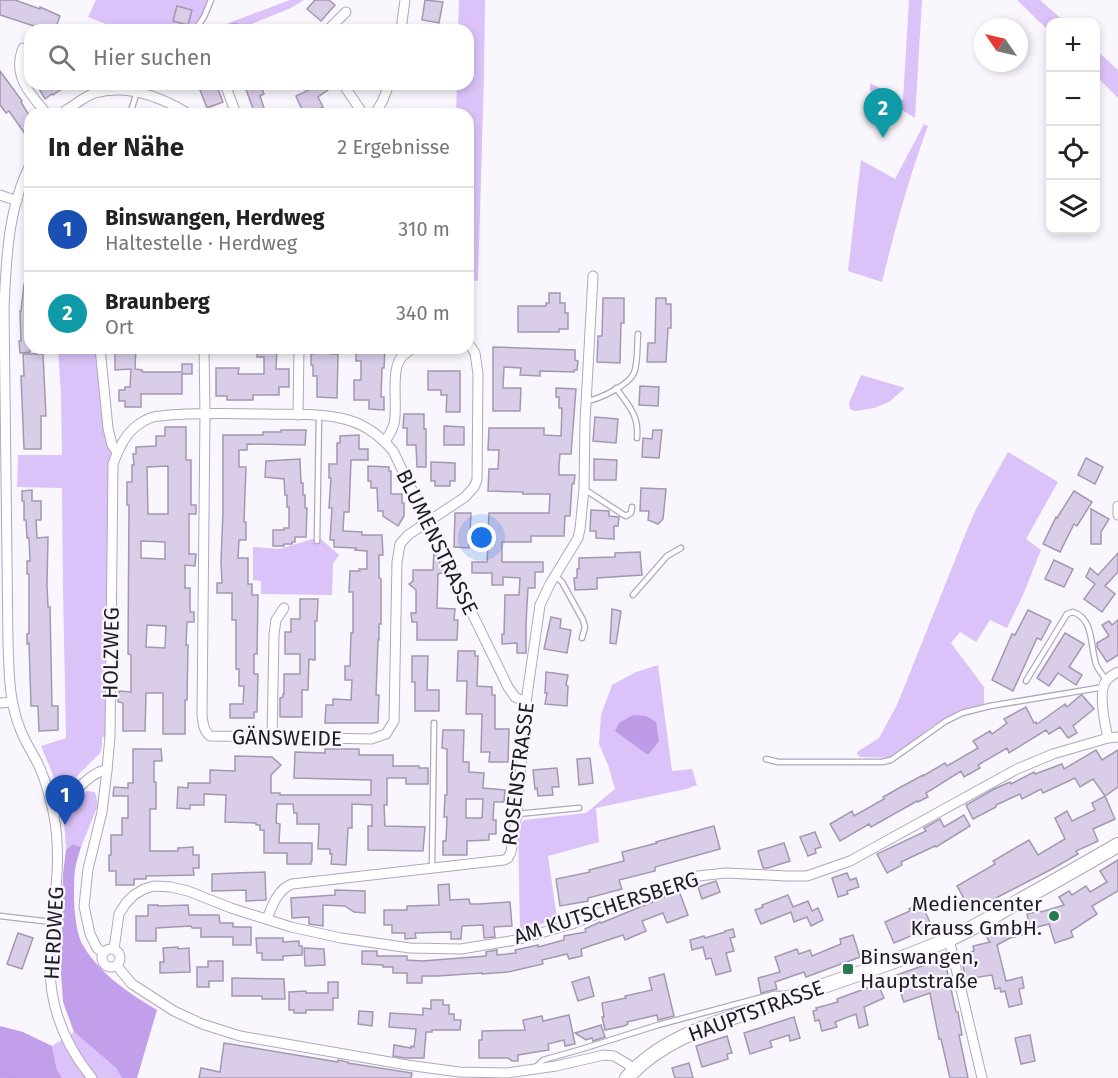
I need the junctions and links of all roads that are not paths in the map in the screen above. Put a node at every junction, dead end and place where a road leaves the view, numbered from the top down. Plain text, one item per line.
1 (211, 0) edge
2 (405, 0) edge
3 (346, 12) dead end
4 (199, 24) edge
5 (334, 24) edge
6 (402, 24) edge
7 (23, 48) dead end
8 (24, 83) edge
9 (28, 90) edge
10 (112, 90) edge
11 (139, 90) edge
12 (144, 90) edge
13 (227, 90) edge
14 (347, 90) edge
15 (387, 90) edge
16 (42, 108) edge
17 (69, 108) edge
18 (132, 108) edge
19 (179, 108) edge
20 (234, 108) edge
21 (359, 108) edge
22 (378, 108) edge
23 (24, 186) edge
24 (0, 195) edge
25 (16, 201) junction
26 (593, 276) dead end
27 (638, 334) dead end
28 (474, 352) edge
29 (101, 354) edge
30 (204, 354) edge
31 (299, 354) edge
32 (404, 354) edge
33 (616, 388) junction
34 (586, 401) junction
35 (205, 414) junction
36 (298, 415) junction
37 (319, 415) junction
38 (637, 438) dead end
39 (385, 441) junction
40 (117, 452) junction
41 (585, 489) junction
42 (1118, 506) edge
43 (632, 507) dead end
44 (1118, 515) edge
45 (427, 521) junction
46 (317, 541) dead end
47 (681, 548) dead end
48 (555, 576) junction
49 (4, 584) edge
50 (633, 595) dead end
51 (284, 608) dead end
52 (582, 638) dead end
53 (1118, 672) edge
54 (1026, 681) dead end
55 (1105, 684) junction
56 (12, 702) junction
57 (526, 702) junction
58 (0, 703) edge
59 (434, 723) dead end
60 (272, 738) junction
61 (1113, 738) edge
62 (766, 759) dead end
63 (107, 770) junction
64 (579, 808) dead end
65 (54, 814) junction
66 (516, 814) junction
67 (1118, 845) edge
68 (432, 868) junction
69 (0, 916) edge
70 (267, 920) junction
71 (52, 922) junction
72 (949, 939) junction
73 (114, 949) junction
74 (103, 953) junction
75 (117, 966) junction
76 (795, 994) junction
77 (534, 1070) junction
78 (630, 1074) edge
79 (92, 1078) edge
80 (982, 1078) edge

1 - 4 lane
2 - 6 street
3 - 5 street
7 - 8 street
9 - 16 street
10 - 17 street
11 - 18 lane
12 - 19 street
13 - 20 street
14 - 21 street
15 - 22 street
23 - 25 street, HERDWEG
24 - 25 street
25 - 49 street, HERDWEG
26 - 34 street, ROSENSTRASSE
27 - 33 lane
28 - 45 street
29 - 40 street, HOLZWEG
30 - 35 street
31 - 36 street
32 - 39 street
33 - 34 lane
33 - 38 lane
34 - 41 street, ROSENSTRASSE
35 - 36 street, BLUMENSTRASSE
35 - 40 street, BLUMENSTRASSE
35 - 60 street, GÄNSWEIDE
36 - 37 street, BLUMENSTRASSE
37 - 39 street, BLUMENSTRASSE
37 - 46 lane
39 - 45 street, BLUMENSTRASSE
40 - 63 street, HOLZWEG
41 - 43 lane
41 - 48 street, ROSENSTRASSE
42 - 44 street
45 - 57 street, BLUMENSTRASSE
45 - 60 street, GÄNSWEIDE
47 - 50 lane
48 - 52 lane
48 - 57 street, ROSENSTRASSE
49 - 56 street, HERDWEG
51 - 60 street
53 - 55 street
54 - 55 lane
55 - 61 street
55 - 62 lane
56 - 58 street
56 - 65 street, HERDWEG
57 - 66 street, ROSENSTRASSE
59 - 68 lane
61 - 70 street, AM KUTSCHERSBERG
63 - 65 street
63 - 74 street, HOLZWEG
64 - 66 lane
65 - 71 street, HERDWEG
66 - 68 street, ROSENSTRASSE
67 - 72 street, HAUPTSTRASSE
68 - 70 street, ROSENSTRASSE
69 - 71 lane
70 - 73 street, AM KUTSCHERSBERG
71 - 79 street, HERDWEG
72 - 76 street, HAUPTSTRASSE
72 - 80 street
73 - 74 street
73 - 75 street
74 - 75 street, HOLZWEG
75 - 77 street, HOLZWEG
76 - 77 lane
76 - 78 street, HAUPTSTRASSE
77 - 78 street, HOLZWEG

